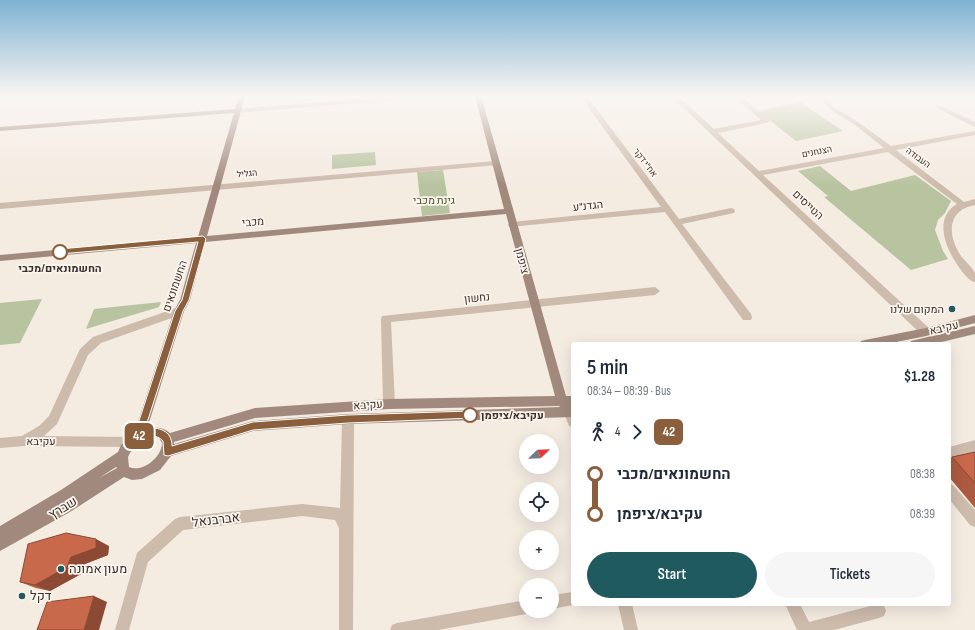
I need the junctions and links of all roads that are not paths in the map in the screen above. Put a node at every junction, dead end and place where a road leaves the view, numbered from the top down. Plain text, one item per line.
1 (47, 125) edge
2 (233, 125) edge
3 (485, 125) edge
4 (605, 125) edge
5 (705, 125) edge
6 (744, 125) edge
7 (859, 125) edge
8 (0, 129) edge
9 (712, 132) junction
10 (975, 132) edge
11 (888, 148) junction
12 (495, 163) junction
13 (757, 174) junction
14 (216, 187) junction
15 (975, 202) edge
16 (963, 205) junction
17 (0, 206) edge
18 (667, 209) junction
19 (508, 211) junction
20 (731, 211) dead end
21 (676, 222) junction
22 (512, 225) junction
23 (203, 239) junction
24 (0, 258) edge
25 (972, 275) edge
26 (975, 283) edge
27 (655, 291) dead end
28 (534, 304) junction
29 (179, 311) junction
30 (747, 317) dead end
31 (975, 319) edge
32 (975, 330) edge
33 (926, 332) junction
34 (875, 342) edge
35 (924, 342) edge
36 (568, 401) edge
37 (389, 404) junction
38 (571, 411) edge
39 (555, 413) junction
40 (571, 414) edge
41 (348, 419) junction
42 (134, 439) junction
43 (24, 441) junction
44 (0, 443) edge
45 (168, 446) junction
46 (975, 446) edge
47 (951, 452) edge
48 (122, 463) junction
49 (951, 491) edge
50 (975, 520) edge
51 (346, 527) junction
52 (0, 534) edge
53 (0, 544) edge
54 (571, 599) edge
55 (559, 601) edge
56 (625, 606) edge
57 (793, 606) edge
58 (519, 608) edge
59 (879, 611) dead end
60 (122, 630) edge
61 (346, 630) edge
62 (397, 630) edge
63 (631, 630) edge
64 (805, 630) edge

1 - 8 street
2 - 14 street, החשמונאים
3 - 12 street, ציפמן
4 - 18 street, אח''י דקר
5 - 9 street, הטייסים
6 - 9 street
7 - 11 street, העבודה
9 - 13 street, הטייסים
10 - 11 street, הצנחנים
11 - 13 street, הצנחנים
11 - 16 street, העבודה
12 - 14 street, הגליל
12 - 19 street, ציפמן
13 - 33 street, הטייסים
14 - 17 street, הגליל
14 - 23 street, החשמונאים
15 - 16 street
16 - 25 street
18 - 21 street, אח''י דקר
18 - 22 street, הגדנ''ע
19 - 22 street, ציפמן
19 - 23 street, מכבי
20 - 21 street
21 - 30 street, אח''י דקר
22 - 28 street, ציפמן
23 - 24 street, מכבי
23 - 29 street, החשמונאים
25 - 26 street
27 - 28 street, נחשון
28 - 36 street, ציפמן
28 - 37 street, נחשון
29 - 42 street, החשמונאים
29 - 43 street
31 - 33 street, עקיבא
32 - 35 street, עקיבא
33 - 34 street, עקיבא
36 - 37 street, עקיבא
36 - 38 street, ציפמן
36 - 39 street
37 - 45 street, עקיבא
39 - 40 street, עקיבא
39 - 41 street, עקיבא
41 - 45 street, עקיבא
41 - 51 street
42 - 43 street, עקיבא
42 - 45 street
42 - 48 street
43 - 44 street, עקיבא
45 - 48 street
46 - 47 street
48 - 52 street, שברץ
48 - 53 street, שברץ
49 - 50 street
51 - 60 street, אברבנאל
51 - 61 street
54 - 55 street
56 - 63 street
57 - 64 street
58 - 62 street
59 - 64 street

